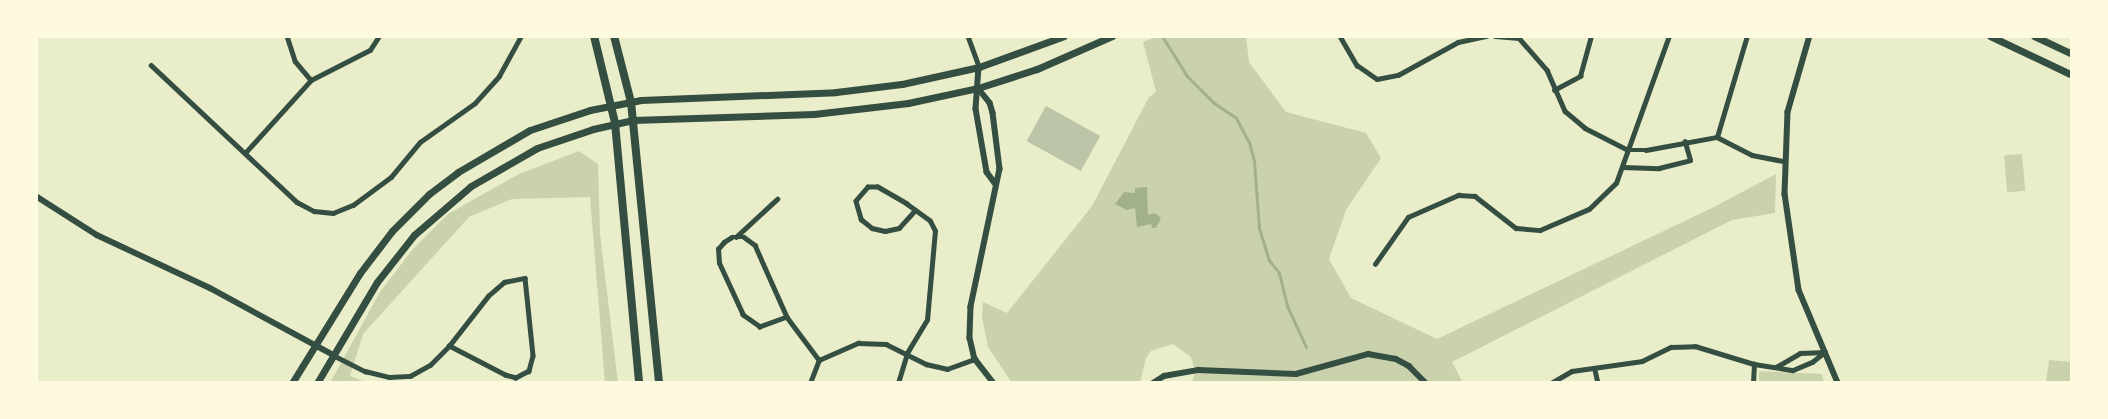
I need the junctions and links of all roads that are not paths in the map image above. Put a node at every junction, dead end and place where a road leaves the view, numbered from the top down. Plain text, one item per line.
1 (287, 36) edge
2 (378, 36) edge
3 (521, 36) edge
4 (594, 36) edge
5 (614, 36) edge
6 (968, 36) edge
7 (1064, 36) edge
8 (1112, 36) edge
9 (1340, 36) edge
10 (1486, 36) edge
11 (1495, 36) edge
12 (1591, 36) edge
13 (1669, 36) edge
14 (1747, 36) edge
15 (1810, 36) edge
16 (1990, 36) edge
17 (2034, 36) edge
18 (1519, 37) edge
19 (2072, 54) edge
20 (151, 65) dead end
21 (979, 67) junction
22 (2072, 75) edge
23 (312, 80) junction
24 (978, 88) junction
25 (1554, 90) junction
26 (631, 102) junction
27 (612, 105) junction
28 (633, 120) junction
29 (614, 123) junction
30 (1717, 137) junction
31 (1685, 142) junction
32 (1628, 150) junction
33 (245, 153) junction
34 (1784, 161) junction
35 (1622, 167) junction
36 (995, 183) junction
37 (36, 196) edge
38 (777, 199) dead end
39 (915, 210) junction
40 (736, 237) junction
41 (1375, 264) dead end
42 (787, 317) junction
43 (316, 346) junction
44 (449, 346) junction
45 (1825, 352) junction
46 (907, 353) junction
47 (335, 356) junction
48 (975, 359) junction
49 (819, 360) junction
50 (1754, 364) junction
51 (1776, 367) junction
52 (1595, 370) junction
53 (292, 383) edge
54 (317, 383) edge
55 (639, 383) edge
56 (659, 383) edge
57 (810, 383) edge
58 (898, 383) edge
59 (994, 383) edge
60 (1153, 383) edge
61 (1426, 383) edge
62 (1551, 383) edge
63 (1598, 383) edge
64 (1753, 383) edge
65 (1838, 383) edge

1 - 23 street
2 - 23 street
3 - 33 street
4 - 27 main road
5 - 26 main road
6 - 21 street
7 - 21 main road
8 - 24 main road
9 - 10 street
11 - 18 street
12 - 25 street
13 - 32 street
14 - 30 street
15 - 34 street
16 - 22 main road
17 - 19 main road
18 - 25 street
20 - 33 street
21 - 24 street
21 - 26 main road
23 - 33 street
24 - 28 main road
24 - 36 street
24 - 36 street
25 - 32 street
26 - 27 main road
26 - 28 main road
27 - 29 main road
27 - 43 main road
28 - 29 main road
28 - 56 main road
29 - 47 main road
29 - 55 main road
30 - 31 street
30 - 34 street
31 - 32 street
31 - 35 street
32 - 35 street
34 - 45 street
35 - 41 street
36 - 48 street
37 - 43 street
38 - 40 street
39 - 39 street
39 - 46 street
40 - 42 street
40 - 42 street
42 - 49 street
43 - 47 street
43 - 53 main road
44 - 44 street
44 - 47 street
45 - 51 street
45 - 51 street
45 - 65 street
46 - 48 street
46 - 49 street
46 - 58 street
47 - 54 main road
48 - 59 street
49 - 57 street
50 - 51 street
50 - 52 street
50 - 64 street
52 - 62 street
52 - 63 street
60 - 61 street

